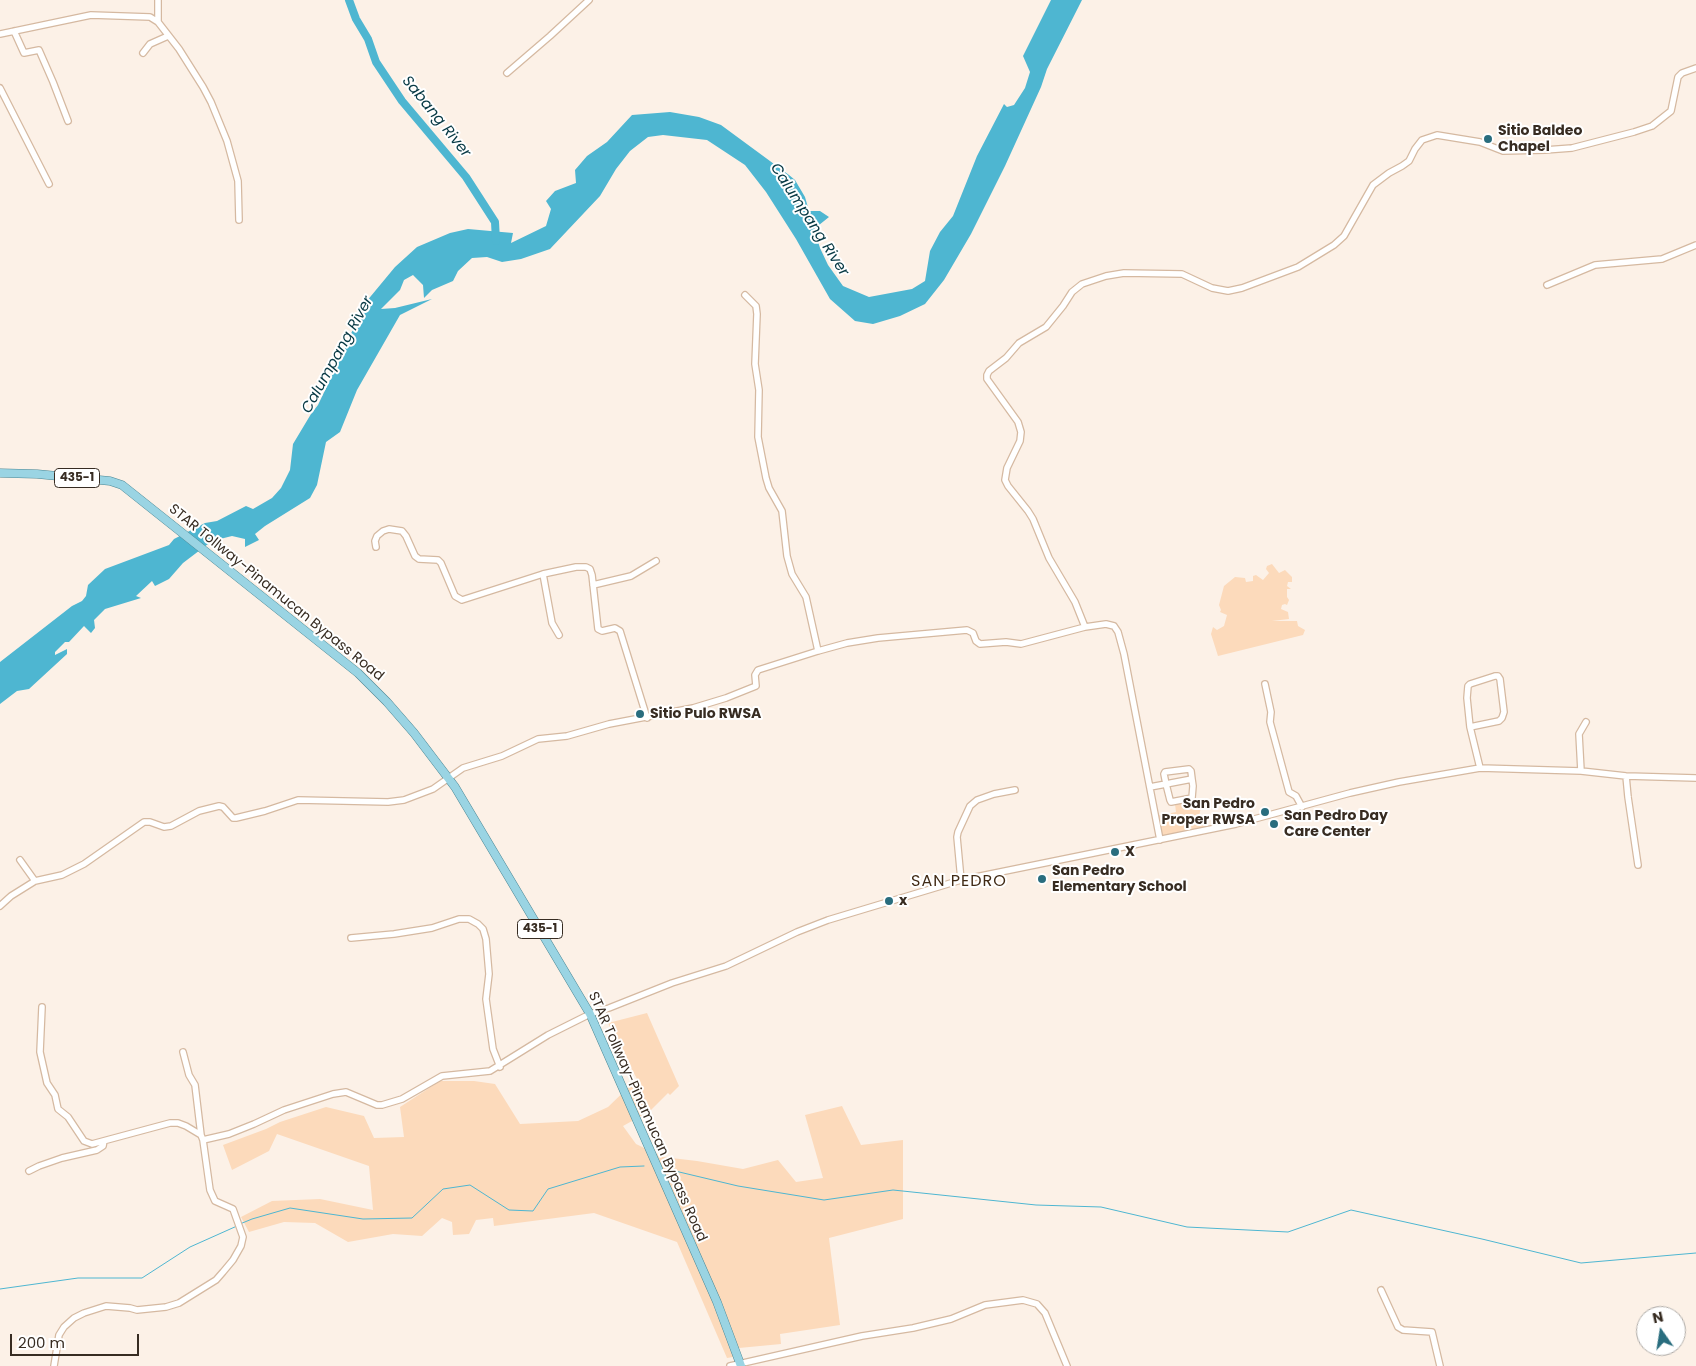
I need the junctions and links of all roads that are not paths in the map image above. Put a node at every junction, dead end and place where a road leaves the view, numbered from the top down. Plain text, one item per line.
1 (158, 0) edge
2 (589, 0) edge
3 (158, 22) junction
4 (14, 31) junction
5 (0, 34) edge
6 (168, 36) junction
7 (143, 53) dead end
8 (1696, 68) edge
9 (507, 73) dead end
10 (0, 88) edge
11 (68, 121) dead end
12 (50, 184) dead end
13 (239, 220) dead end
14 (1696, 245) edge
15 (1547, 285) dead end
16 (745, 294) dead end
17 (0, 473) edge
18 (376, 547) dead end
19 (656, 561) dead end
20 (543, 574) junction
21 (593, 585) junction
22 (1085, 627) junction
23 (559, 636) dead end
24 (818, 651) junction
25 (1265, 684) dead end
26 (647, 718) junction
27 (1586, 722) dead end
28 (1470, 727) junction
29 (1480, 768) junction
30 (1582, 771) junction
31 (1626, 776) junction
32 (449, 778) junction
33 (1696, 778) edge
34 (1192, 779) junction
35 (1166, 784) junction
36 (1150, 787) junction
37 (1016, 790) dead end
38 (1302, 807) junction
39 (1160, 840) junction
40 (20, 860) dead end
41 (1638, 865) dead end
42 (961, 880) junction
43 (35, 881) junction
44 (0, 906) edge
45 (351, 938) dead end
46 (42, 1007) dead end
47 (590, 1014) junction
48 (183, 1052) dead end
49 (500, 1067) junction
50 (202, 1137) junction
51 (104, 1141) junction
52 (29, 1171) dead end
53 (1380, 1290) dead end
54 (740, 1365) edge
55 (54, 1366) edge
56 (730, 1366) edge
57 (1067, 1366) edge
58 (1440, 1366) edge

1 - 3 street
2 - 9 street
3 - 4 street
3 - 6 street
4 - 5 street
4 - 11 street
6 - 7 street
6 - 13 street
8 - 22 street
10 - 12 street
14 - 15 street
16 - 24 street
17 - 32 main road, STAR Tollway-Pinamucan Bypass Road / 435-1
18 - 20 street
19 - 21 street
20 - 21 street
20 - 23 street
21 - 26 street
22 - 24 street
22 - 36 street
24 - 26 street
25 - 38 street
26 - 32 street
27 - 30 street
28 - 28 street
28 - 29 street
29 - 30 street
29 - 38 street
30 - 31 street
31 - 33 street
31 - 41 street
32 - 43 street
32 - 47 main road, STAR Tollway-Pinamucan Bypass Road / 435-1
34 - 35 street
34 - 35 street
34 - 35 street
35 - 36 street
36 - 39 street
37 - 42 street
38 - 39 street
39 - 42 street
40 - 43 street
42 - 47 street
43 - 44 street
45 - 49 street
46 - 51 street
47 - 49 street
47 - 54 main road, STAR Tollway-Pinamucan Bypass Road / 435-1
48 - 50 street
49 - 50 street
50 - 51 street
50 - 55 street
51 - 52 street
53 - 58 street
54 - 56 street
54 - 57 street

